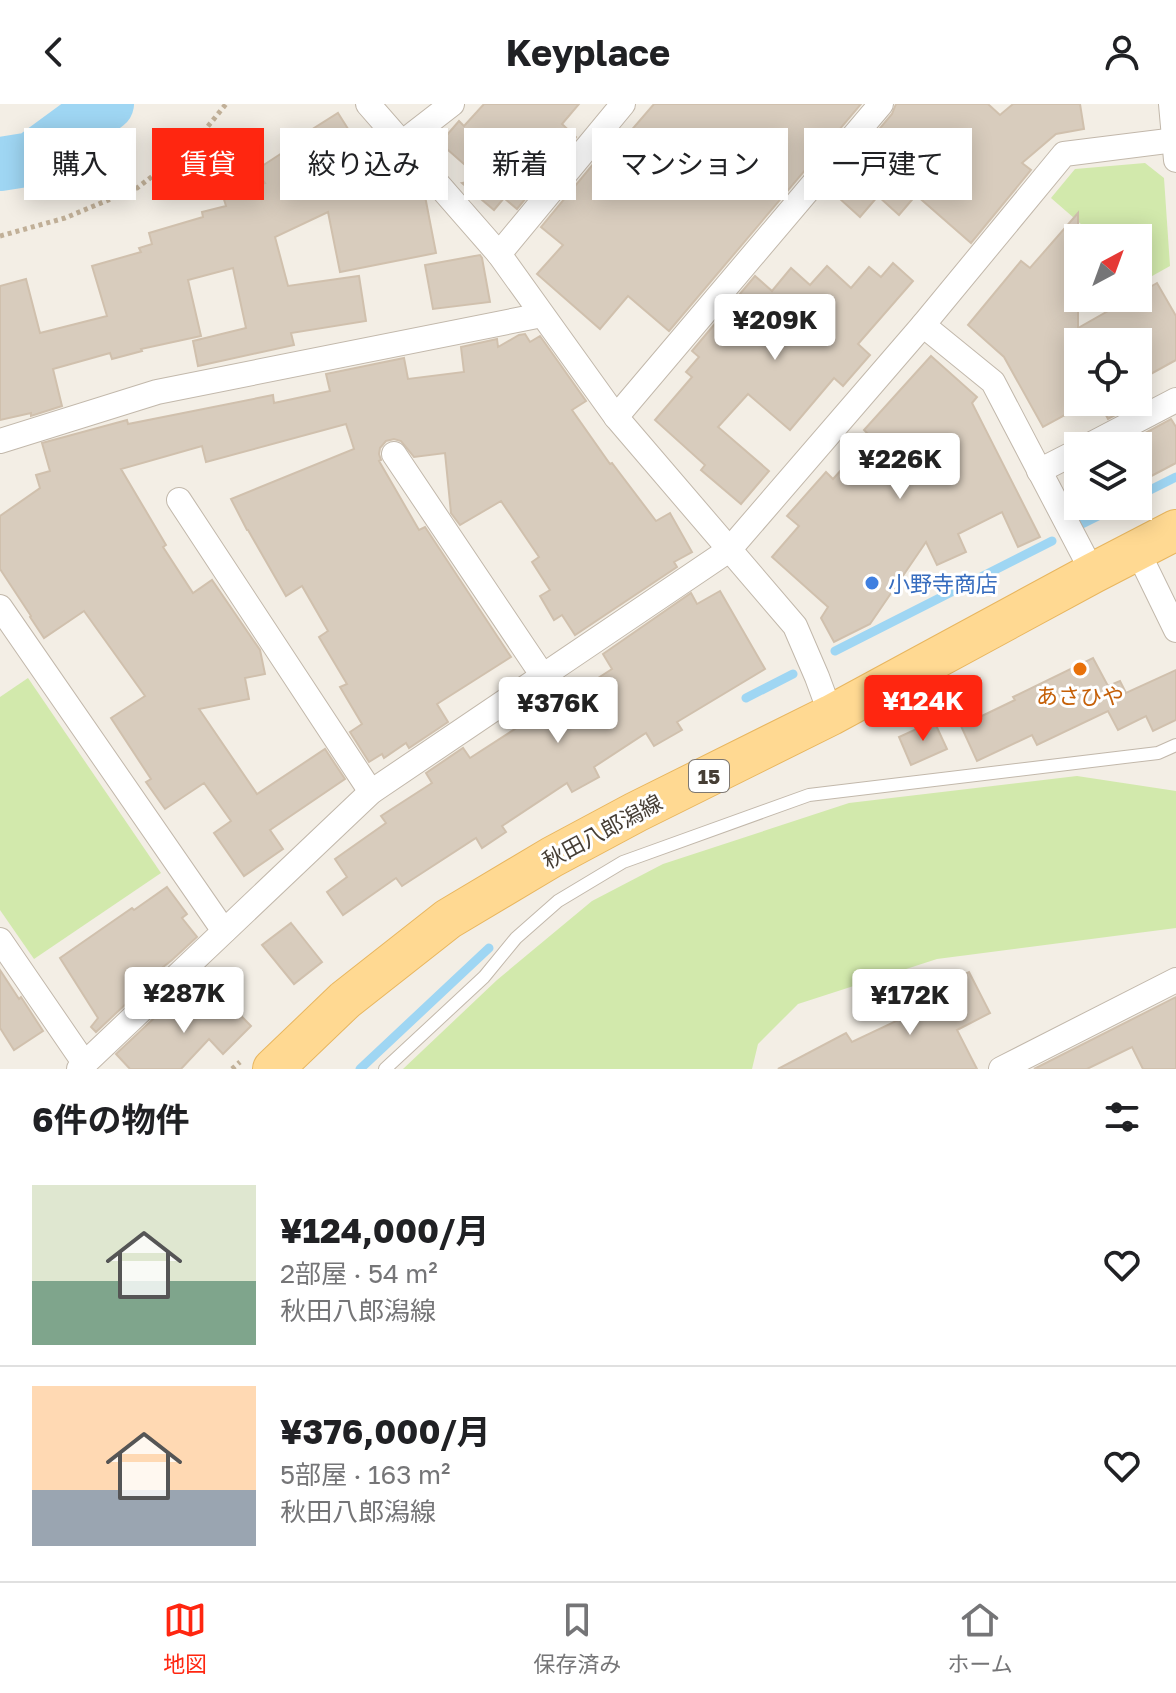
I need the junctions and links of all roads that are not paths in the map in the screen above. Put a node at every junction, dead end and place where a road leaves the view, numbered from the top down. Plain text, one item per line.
1 (368, 104) edge
2 (452, 104) edge
3 (623, 104) edge
4 (881, 104) edge
5 (1171, 104) edge
6 (390, 128) edge
7 (421, 128) edge
8 (1175, 147) edge
9 (448, 194) edge
10 (499, 254) junction
11 (542, 315) junction
12 (923, 325) junction
13 (1176, 400) edge
14 (616, 417) junction
15 (1115, 432) edge
16 (0, 441) edge
17 (394, 454) dead end
18 (1064, 458) edge
19 (1039, 471) junction
20 (179, 500) dead end
21 (1176, 530) edge
22 (729, 550) junction
23 (1137, 550) junction
24 (1093, 573) junction
25 (0, 607) edge
26 (1176, 630) edge
27 (543, 676) junction
28 (831, 715) junction
29 (1176, 745) edge
30 (371, 792) junction
31 (224, 931) junction
32 (0, 940) edge
33 (1176, 980) edge
34 (82, 1066) edge
35 (273, 1069) edge
36 (385, 1069) edge
37 (1003, 1069) edge

1 - 6 street
2 - 7 street
3 - 10 street
4 - 14 street
5 - 8 street
8 - 12 street
9 - 10 street
10 - 11 street
11 - 14 street
11 - 16 street
12 - 19 street
12 - 22 street
13 - 15 street
14 - 22 street
17 - 27 street
18 - 19 street
19 - 24 street
20 - 30 street
21 - 23 main road, 秋田八郎潟線 / 15
22 - 27 street
22 - 28 street
23 - 24 main road, 秋田八郎潟線 / 15
23 - 26 street
24 - 28 main road, 秋田八郎潟線 / 15
25 - 31 street
27 - 30 street
28 - 35 main road, 秋田八郎潟線 / 15
29 - 36 lane
30 - 31 street
31 - 34 street
32 - 34 street
33 - 37 street

